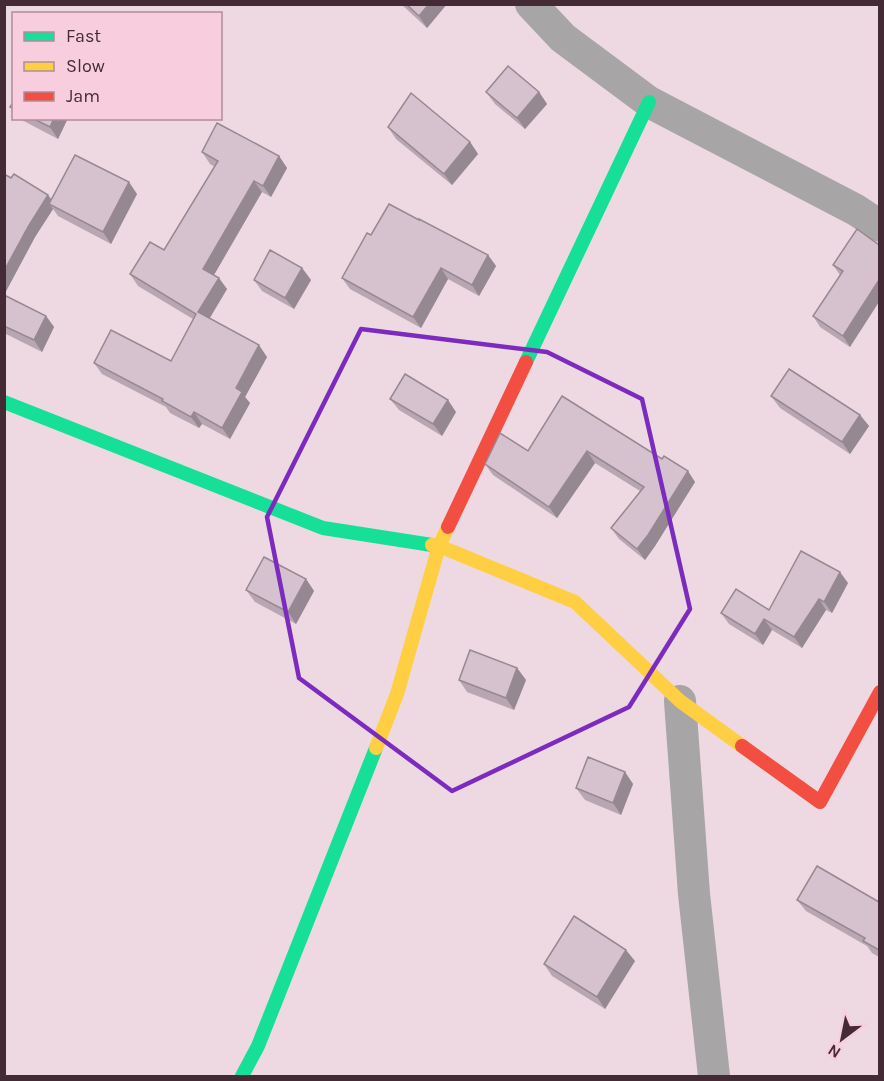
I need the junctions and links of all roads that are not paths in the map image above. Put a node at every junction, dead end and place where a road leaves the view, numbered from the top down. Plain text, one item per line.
1 (531, 4) edge
2 (649, 102) junction
3 (879, 226) edge
4 (4, 402) edge
5 (439, 546) junction
6 (879, 692) edge
7 (680, 701) junction
8 (242, 1077) edge
9 (714, 1077) edge

1 - 2 street
2 - 3 street
2 - 5 street
4 - 5 street
5 - 7 street
5 - 8 street
6 - 7 street
7 - 9 street

